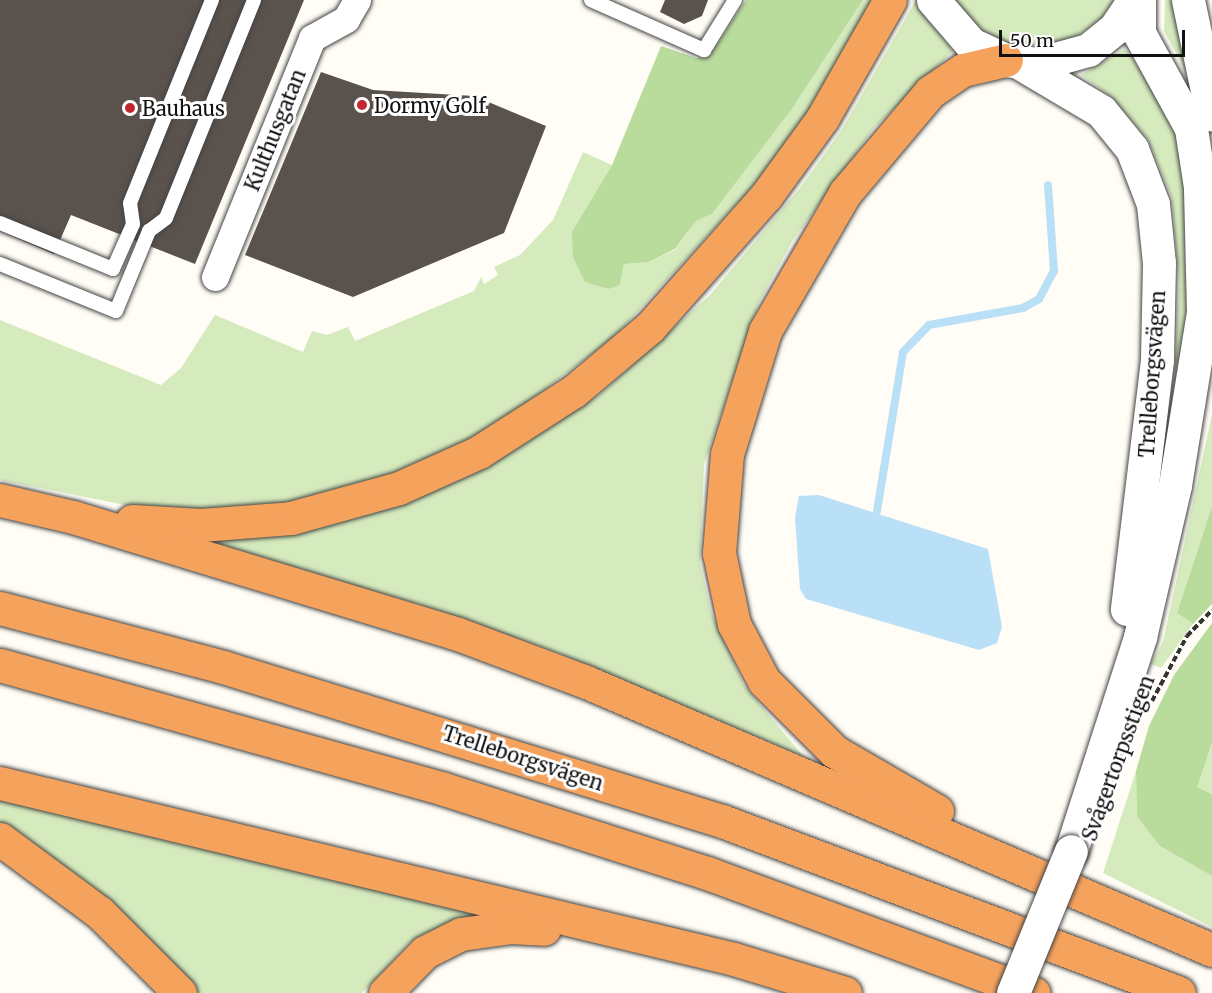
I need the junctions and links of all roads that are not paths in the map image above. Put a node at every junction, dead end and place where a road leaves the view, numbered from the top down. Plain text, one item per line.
1 (212, 0) edge
2 (254, 0) edge
3 (357, 0) edge
4 (591, 0) edge
5 (735, 0) edge
6 (890, 0) edge
7 (933, 0) edge
8 (1136, 0) edge
9 (1188, 0) edge
10 (1013, 62) junction
11 (1212, 115) edge
12 (0, 223) edge
13 (133, 224) junction
14 (149, 231) junction
15 (1207, 244) edge
16 (0, 264) edge
17 (215, 277) dead end
18 (0, 500) edge
19 (73, 517) junction
20 (0, 608) edge
21 (0, 665) edge
22 (1105, 745) junction
23 (0, 783) edge
24 (0, 839) edge
25 (1117, 906) junction
26 (1212, 950) edge
27 (734, 959) junction
28 (792, 985) edge
29 (180, 993) edge
30 (385, 993) edge
31 (845, 993) edge
32 (1013, 993) edge
33 (1034, 993) edge
34 (1179, 993) edge

1 - 13 lane
2 - 14 lane
3 - 17 street, Kulthusgatan
4 - 5 lane
6 - 19 highway
7 - 10 street, Trelleborgsvägen
8 - 10 street
8 - 15 street, Trelleborgsvägen
9 - 11 street
10 - 22 street, Trelleborgsvägen
10 - 25 highway
12 - 13 lane
13 - 14 lane
14 - 16 lane
15 - 22 street, Trelleborgsvägen
18 - 19 highway
19 - 25 highway
20 - 34 highway, Trelleborgsvägen
21 - 33 highway
22 - 32 street, Trelleborgsvägen, bridge
23 - 27 highway
24 - 29 highway
25 - 26 highway
27 - 28 highway
27 - 30 highway
28 - 31 highway

